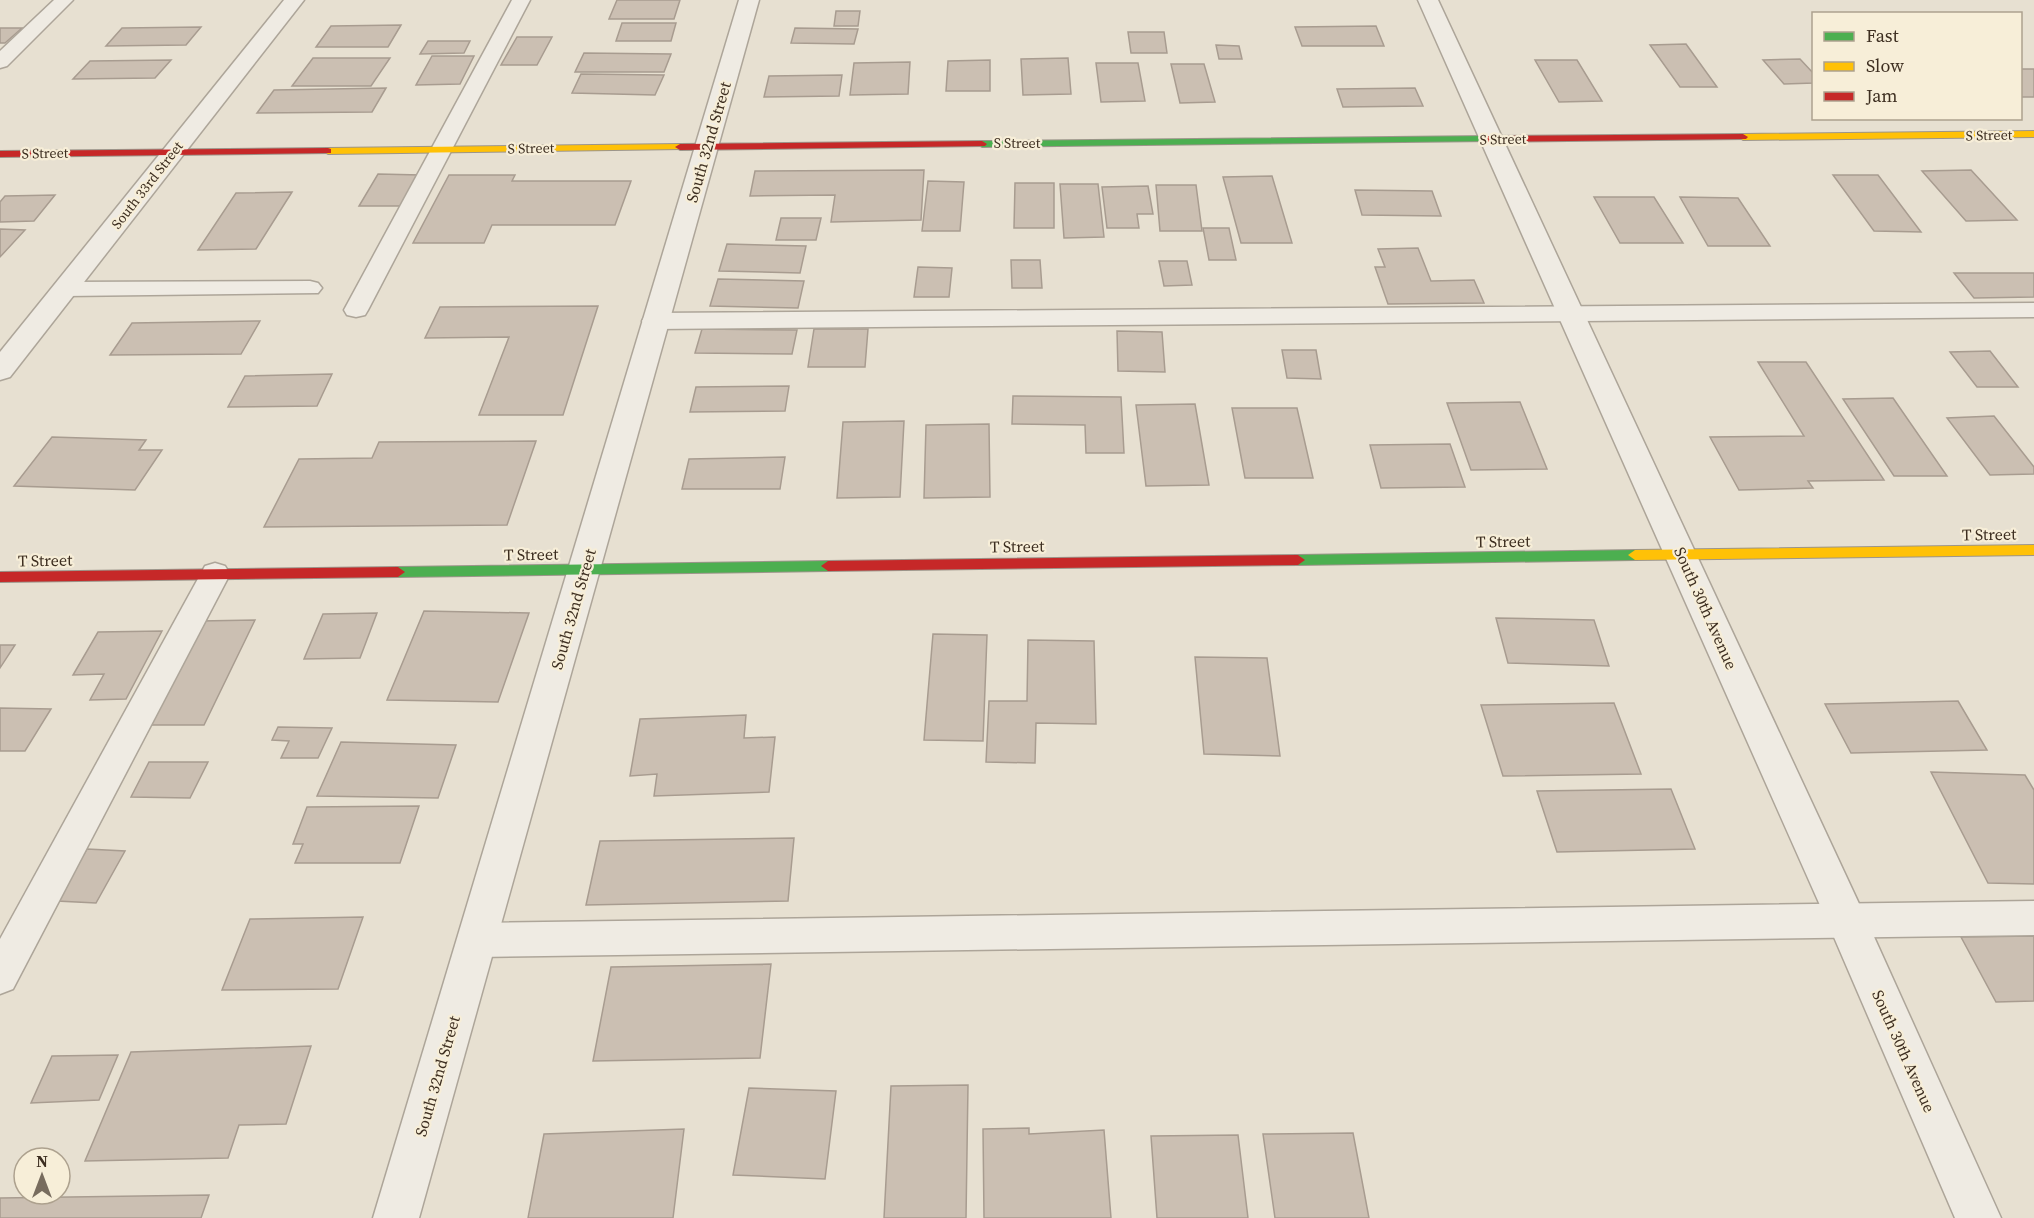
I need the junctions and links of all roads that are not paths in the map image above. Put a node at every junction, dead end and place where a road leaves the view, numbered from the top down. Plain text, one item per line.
1 (64, 0) edge
2 (294, 0) edge
3 (521, 0) edge
4 (749, 0) edge
5 (1428, 0) edge
6 (0, 62) edge
7 (2034, 135) edge
8 (1491, 139) junction
9 (708, 146) junction
10 (441, 149) junction
11 (174, 151) junction
12 (0, 153) edge
13 (310, 288) dead end
14 (64, 289) junction
15 (356, 309) dead end
16 (2034, 310) edge
17 (1571, 313) junction
18 (654, 321) junction
19 (0, 371) edge
20 (2034, 550) edge
21 (1682, 555) junction
22 (585, 570) junction
23 (215, 574) junction
24 (0, 576) edge
25 (2034, 918) edge
26 (1847, 921) junction
27 (477, 940) junction
28 (0, 976) edge
29 (396, 1218) edge
30 (1978, 1218) edge

1 - 6 lane
2 - 11 street, South 33rd Street
3 - 10 lane
4 - 9 street, South 32nd Street
5 - 8 street, South 30th Avenue
7 - 8 street, S Street
8 - 9 street, S Street
8 - 17 street, South 30th Avenue
9 - 10 street, S Street
9 - 18 street, South 32nd Street
10 - 11 street, S Street
10 - 15 lane
11 - 12 street, S Street
11 - 14 street, South 33rd Street
13 - 14 lane
14 - 19 street, South 33rd Street
16 - 17 lane
17 - 18 lane
17 - 21 street, South 30th Avenue
18 - 22 street, South 32nd Street
20 - 21 street, T Street
21 - 22 street, T Street
21 - 26 street, South 30th Avenue
22 - 23 street, T Street
22 - 27 street, South 32nd Street
23 - 24 street, T Street
23 - 28 lane
25 - 26 lane
26 - 27 lane
26 - 30 street, South 30th Avenue
27 - 29 street, South 32nd Street

